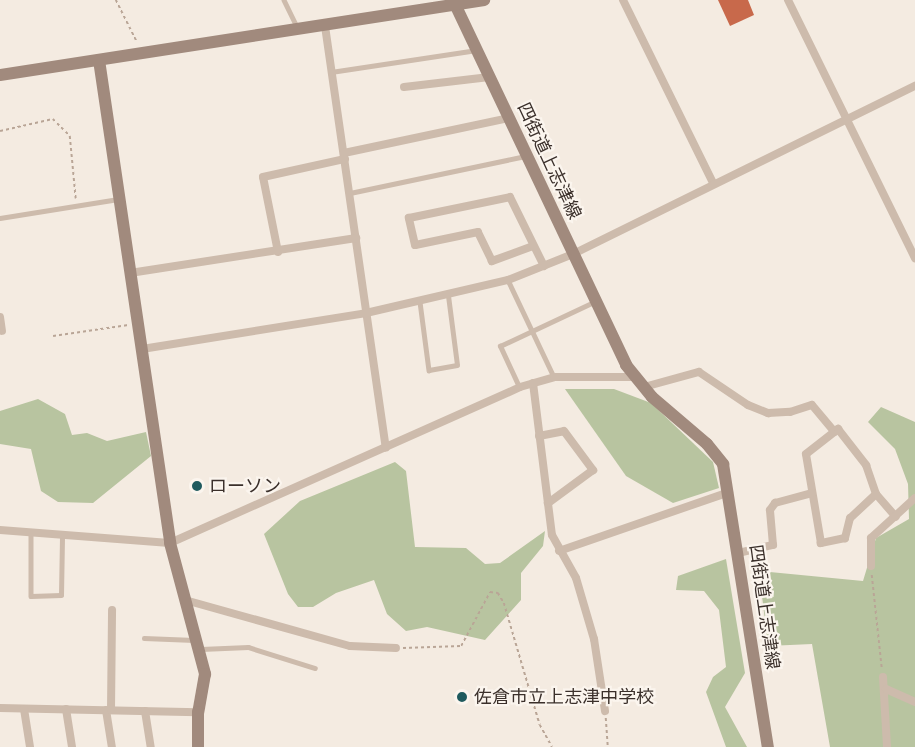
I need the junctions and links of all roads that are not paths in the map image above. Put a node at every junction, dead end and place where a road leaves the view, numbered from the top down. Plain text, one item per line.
1 (284, 0) edge
2 (484, 0) edge
3 (623, 0) edge
4 (788, 0) edge
5 (454, 2) edge
6 (325, 26) junction
7 (299, 31) junction
8 (476, 50) junction
9 (99, 60) junction
10 (331, 72) junction
11 (0, 75) edge
12 (489, 77) junction
13 (915, 86) edge
14 (404, 87) dead end
15 (508, 118) junction
16 (847, 119) junction
17 (345, 156) junction
18 (526, 156) junction
19 (712, 183) junction
20 (350, 193) junction
21 (119, 199) junction
22 (0, 218) edge
23 (356, 238) junction
24 (533, 246) junction
25 (278, 252) junction
26 (573, 254) junction
27 (915, 258) edge
28 (544, 266) junction
29 (130, 273) junction
30 (508, 280) junction
31 (448, 296) junction
32 (596, 301) junction
33 (420, 302) junction
34 (366, 314) junction
35 (0, 317) edge
36 (532, 330) junction
37 (2, 331) dead end
38 (142, 349) junction
39 (554, 376) junction
40 (636, 377) junction
41 (532, 383) junction
42 (520, 387) junction
43 (644, 387) junction
44 (835, 432) junction
45 (539, 436) junction
46 (386, 448) junction
47 (729, 492) junction
48 (812, 493) junction
49 (876, 494) junction
50 (915, 498) edge
51 (548, 503) junction
52 (896, 517) junction
53 (0, 530) edge
54 (31, 532) junction
55 (62, 535) junction
56 (170, 543) junction
57 (560, 551) junction
58 (738, 553) junction
59 (871, 566) road end
60 (186, 600) junction
61 (112, 610) dead end
62 (144, 638) dead end
63 (198, 645) junction
64 (396, 648) road end
65 (315, 668) dead end
66 (883, 677) road end
67 (886, 689) junction
68 (915, 702) edge
69 (0, 708) edge
70 (24, 709) junction
71 (66, 710) junction
72 (109, 710) junction
73 (145, 711) junction
74 (605, 711) road end
75 (198, 712) junction
76 (30, 747) edge
77 (72, 747) edge
78 (112, 747) edge
79 (151, 747) edge
80 (198, 747) edge
81 (768, 747) edge
82 (887, 747) edge

1 - 7 lane
2 - 5 main road
3 - 19 street
4 - 16 street
5 - 6 main road
5 - 8 main road, 四街道上志津線
6 - 7 main road
6 - 10 street
7 - 9 main road
8 - 10 lane
8 - 12 main road, 四街道上志津線
9 - 11 main road
9 - 21 main road
10 - 17 street
12 - 14 street
12 - 15 main road, 四街道上志津線
13 - 16 street
15 - 17 street
15 - 18 main road, 四街道上志津線
16 - 19 street
16 - 27 street
17 - 20 street
17 - 25 street
18 - 20 lane
18 - 26 main road, 四街道上志津線
19 - 26 street
20 - 23 street
21 - 22 lane
21 - 29 main road
23 - 25 street
23 - 34 street
24 - 24 street
24 - 28 street
25 - 29 street
26 - 28 street
26 - 32 main road, 四街道上志津線
28 - 30 street
29 - 38 main road
30 - 31 street
30 - 36 lane
31 - 33 street
31 - 33 lane
32 - 36 lane
32 - 40 main road, 四街道上志津線
33 - 34 street
34 - 38 street
34 - 46 street
35 - 37 street
36 - 39 lane
36 - 42 lane
38 - 56 main road
39 - 40 street
39 - 41 street
40 - 43 main road, 四街道上志津線
41 - 42 street
41 - 45 street
42 - 46 street
43 - 44 street
43 - 47 main road, 四街道上志津線
44 - 48 street
44 - 49 street
45 - 51 street
45 - 51 street
46 - 56 street
47 - 57 street
47 - 58 main road, 四街道上志津線
48 - 49 street
48 - 58 street
49 - 52 street
50 - 52 street
51 - 57 street
52 - 59 street
53 - 54 street
54 - 55 street
54 - 55 lane
55 - 56 street
56 - 60 main road
57 - 74 street
58 - 81 main road, 四街道上志津線
60 - 63 main road
60 - 64 street
61 - 72 street
62 - 63 lane
63 - 65 lane
63 - 75 main road
66 - 67 street
67 - 68 street
67 - 82 street
69 - 70 street
70 - 71 street
70 - 76 street
71 - 72 street
71 - 77 street
72 - 73 street
72 - 78 street
73 - 75 street
73 - 79 street
75 - 80 main road

